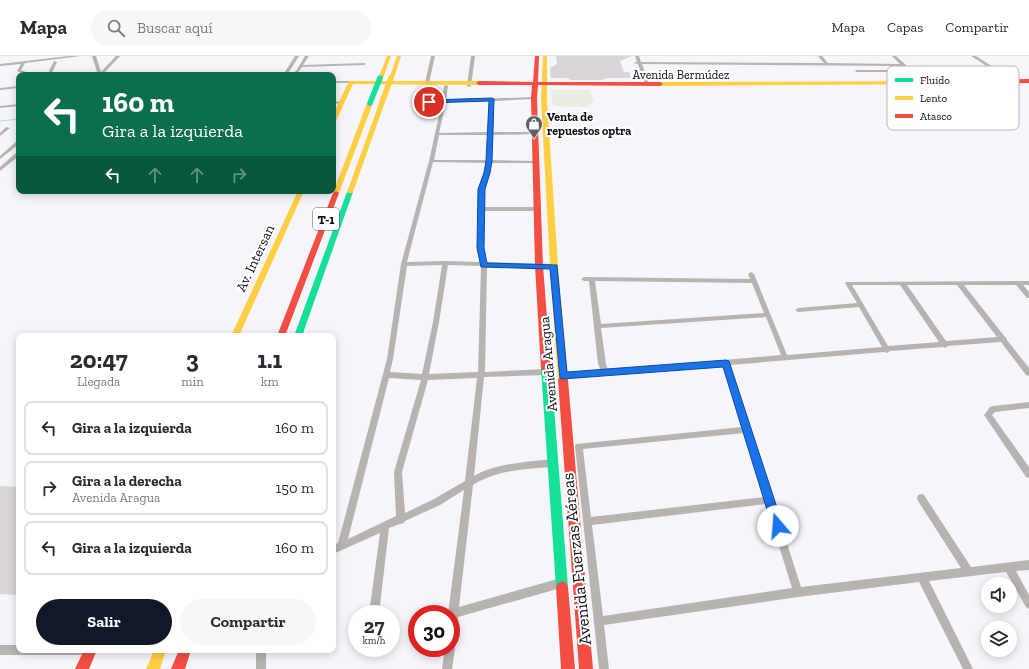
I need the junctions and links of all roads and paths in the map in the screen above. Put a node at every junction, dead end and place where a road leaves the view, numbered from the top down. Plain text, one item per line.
1 (23, 56) edge
2 (79, 56) edge
3 (94, 56) edge
4 (118, 56) edge
5 (297, 56) edge
6 (303, 56) edge
7 (307, 56) edge
8 (389, 56) edge
9 (399, 56) edge
10 (433, 56) edge
11 (473, 56) edge
12 (537, 56) edge
13 (545, 56) edge
14 (820, 56) edge
15 (888, 56) edge
16 (894, 56) edge
17 (973, 56) edge
18 (48, 58) edge
19 (713, 58) dead end
20 (636, 60) edge
21 (40, 61) junction
22 (717, 62) junction
23 (23, 63) junction
24 (826, 63) junction
25 (364, 64) dead end
26 (899, 64) junction
27 (0, 65) edge
28 (301, 66) junction
29 (988, 66) edge
30 (857, 71) dead end
31 (887, 71) edge
32 (24, 72) edge
33 (49, 72) edge
34 (99, 72) edge
35 (103, 72) edge
36 (287, 72) edge
37 (293, 72) edge
38 (297, 72) edge
39 (336, 82) edge
40 (1029, 82) edge
41 (427, 83) junction
42 (351, 84) junction
43 (645, 84) junction
44 (1019, 84) edge
45 (1019, 84) edge
46 (336, 85) edge
47 (469, 85) junction
48 (1029, 85) edge
49 (446, 86) junction
50 (539, 86) junction
51 (733, 86) junction
52 (887, 86) edge
53 (16, 88) edge
54 (0, 89) edge
55 (534, 98) junction
56 (492, 99) junction
57 (444, 101) junction
58 (337, 102) edge
59 (414, 102) dead end
60 (16, 105) edge
61 (0, 107) edge
62 (8, 128) dead end
63 (490, 133) junction
64 (535, 133) junction
65 (437, 134) junction
66 (0, 135) edge
67 (16, 145) edge
68 (16, 156) edge
69 (0, 159) edge
70 (11, 160) junction
71 (431, 161) junction
72 (489, 161) junction
73 (536, 162) junction
74 (0, 170) edge
75 (336, 192) edge
76 (300, 194) edge
77 (335, 194) edge
78 (482, 209) junction
79 (537, 209) junction
80 (445, 263) junction
81 (404, 264) junction
82 (484, 265) junction
83 (539, 266) junction
84 (554, 266) junction
85 (751, 274) dead end
86 (584, 278) dead end
87 (592, 279) junction
88 (754, 281) junction
89 (902, 282) junction
90 (959, 282) junction
91 (1018, 283) junction
92 (1029, 283) edge
93 (1029, 296) edge
94 (861, 305) junction
95 (798, 310) dead end
96 (768, 315) junction
97 (599, 326) junction
98 (236, 333) edge
99 (282, 333) edge
100 (299, 333) edge
101 (1004, 339) junction
102 (945, 345) junction
103 (887, 350) junction
104 (785, 358) junction
105 (726, 363) junction
106 (546, 372) junction
107 (606, 373) junction
108 (1029, 373) edge
109 (386, 375) junction
110 (481, 375) junction
111 (563, 376) junction
112 (425, 377) junction
113 (1029, 405) edge
114 (747, 430) junction
115 (552, 463) junction
116 (1029, 474) edge
117 (467, 484) junction
118 (921, 498) dead end
119 (769, 500) junction
120 (401, 520) junction
121 (588, 521) junction
122 (385, 526) junction
123 (342, 545) junction
124 (336, 548) edge
125 (1029, 565) edge
126 (1009, 568) junction
127 (969, 572) junction
128 (922, 578) junction
129 (561, 583) junction
130 (798, 592) junction
131 (1029, 604) edge
132 (375, 605) edge
133 (454, 605) edge
134 (460, 612) edge
135 (599, 622) junction
136 (0, 650) edge
137 (16, 650) edge
138 (90, 653) edge
139 (159, 653) edge
140 (184, 653) edge
141 (261, 653) edge
142 (449, 657) edge
143 (82, 669) edge
144 (153, 669) edge
145 (178, 669) edge
146 (261, 669) edge
147 (448, 669) edge
148 (568, 669) edge
149 (586, 669) edge
150 (604, 669) edge
151 (968, 669) edge

1 - 23 street
2 - 18 street
3 - 34 street
4 - 35 street
5 - 36 street
6 - 37 street
7 - 28 street
8 - 75 main road, T-1, bridge
9 - 100 main road, T-1, bridge
10 - 41 street
11 - 47 street
12 - 50 main road, Avenida Aragua
13 - 50 main road, Avenida Aragua
14 - 24 street
15 - 26 street
16 - 26 street
17 - 29 street
18 - 21 street
18 - 21 street
18 - 33 street
19 - 22 street
20 - 22 street
20 - 43 street
21 - 23 street
22 - 24 street
23 - 27 street
23 - 32 street
24 - 26 street
25 - 28 street
28 - 38 street
30 - 31 street
39 - 42 street, Avenida Bermúdez
40 - 44 main road, Avenida Bermúdez
41 - 42 main road, Avenida Bermúdez
41 - 47 main road, Avenida Bermúdez
42 - 46 street, Avenida Bermúdez
42 - 49 main road, Avenida Bermúdez
42 - 58 main road
43 - 50 main road, Avenida Bermúdez
43 - 51 main road, Avenida Bermúdez
45 - 48 main road, Avenida Bermúdez
47 - 49 main road, Avenida Bermúdez
47 - 50 main road, Avenida Bermúdez
49 - 57 street
50 - 51 main road, Avenida Bermúdez
50 - 55 main road, Avenida Aragua
50 - 84 main road, Avenida Aragua
51 - 52 main road, Avenida Bermúdez
53 - 54 street
55 - 56 street
55 - 64 main road, Avenida Aragua
56 - 57 street
56 - 63 street
57 - 59 street
57 - 65 street
60 - 61 street
62 - 66 street
63 - 64 street
63 - 65 street
63 - 72 street
64 - 73 main road, Avenida Aragua
65 - 71 street
67 - 69 street
68 - 70 street
69 - 70 street
70 - 74 street
71 - 72 street
71 - 81 street
72 - 73 street
72 - 78 street
73 - 79 main road, Avenida Aragua
76 - 98 main road, Av. Intersan
77 - 99 main road, T-1, bridge
78 - 79 street
78 - 82 street
79 - 83 main road, Avenida Aragua
80 - 81 street
80 - 82 street
80 - 112 street
81 - 109 street
82 - 83 street
82 - 110 street
83 - 84 street
83 - 106 main road, Avenida Aragua
84 - 111 main road, Avenida Aragua
85 - 88 street
86 - 87 street
87 - 88 street
87 - 97 street
88 - 96 street
89 - 90 street
89 - 94 street
89 - 102 street
90 - 91 street
90 - 101 street
91 - 92 street
91 - 93 street
94 - 95 street
94 - 103 street
96 - 97 street
96 - 104 street
97 - 107 street
101 - 102 street
101 - 108 street
102 - 103 street
103 - 104 street
104 - 105 street
105 - 107 street
105 - 114 street
106 - 110 street
106 - 115 main road, Avenida Aragua
107 - 111 street
109 - 112 street
109 - 123 street
110 - 112 street
110 - 117 street
111 - 149 main road, Avenida Aragua
112 - 120 street
113 - 116 street
114 - 119 street
114 - 121 street, Avenida Fuerzas Aéreas
115 - 117 street
115 - 129 main road, Avenida Aragua
117 - 120 street
117 - 133 street
118 - 127 street
119 - 121 street
119 - 130 street
120 - 122 street
121 - 135 street, Avenida Fuerzas Aéreas
122 - 123 street
122 - 132 street
123 - 124 street
125 - 126 street
126 - 127 street
126 - 131 street
127 - 128 street
128 - 130 street
128 - 151 street
129 - 134 street
129 - 148 main road, Avenida Aragua
130 - 135 street
135 - 150 street, Avenida Fuerzas Aéreas
136 - 137 street
138 - 143 main road
139 - 144 main road
140 - 145 main road
141 - 146 street
142 - 147 street

